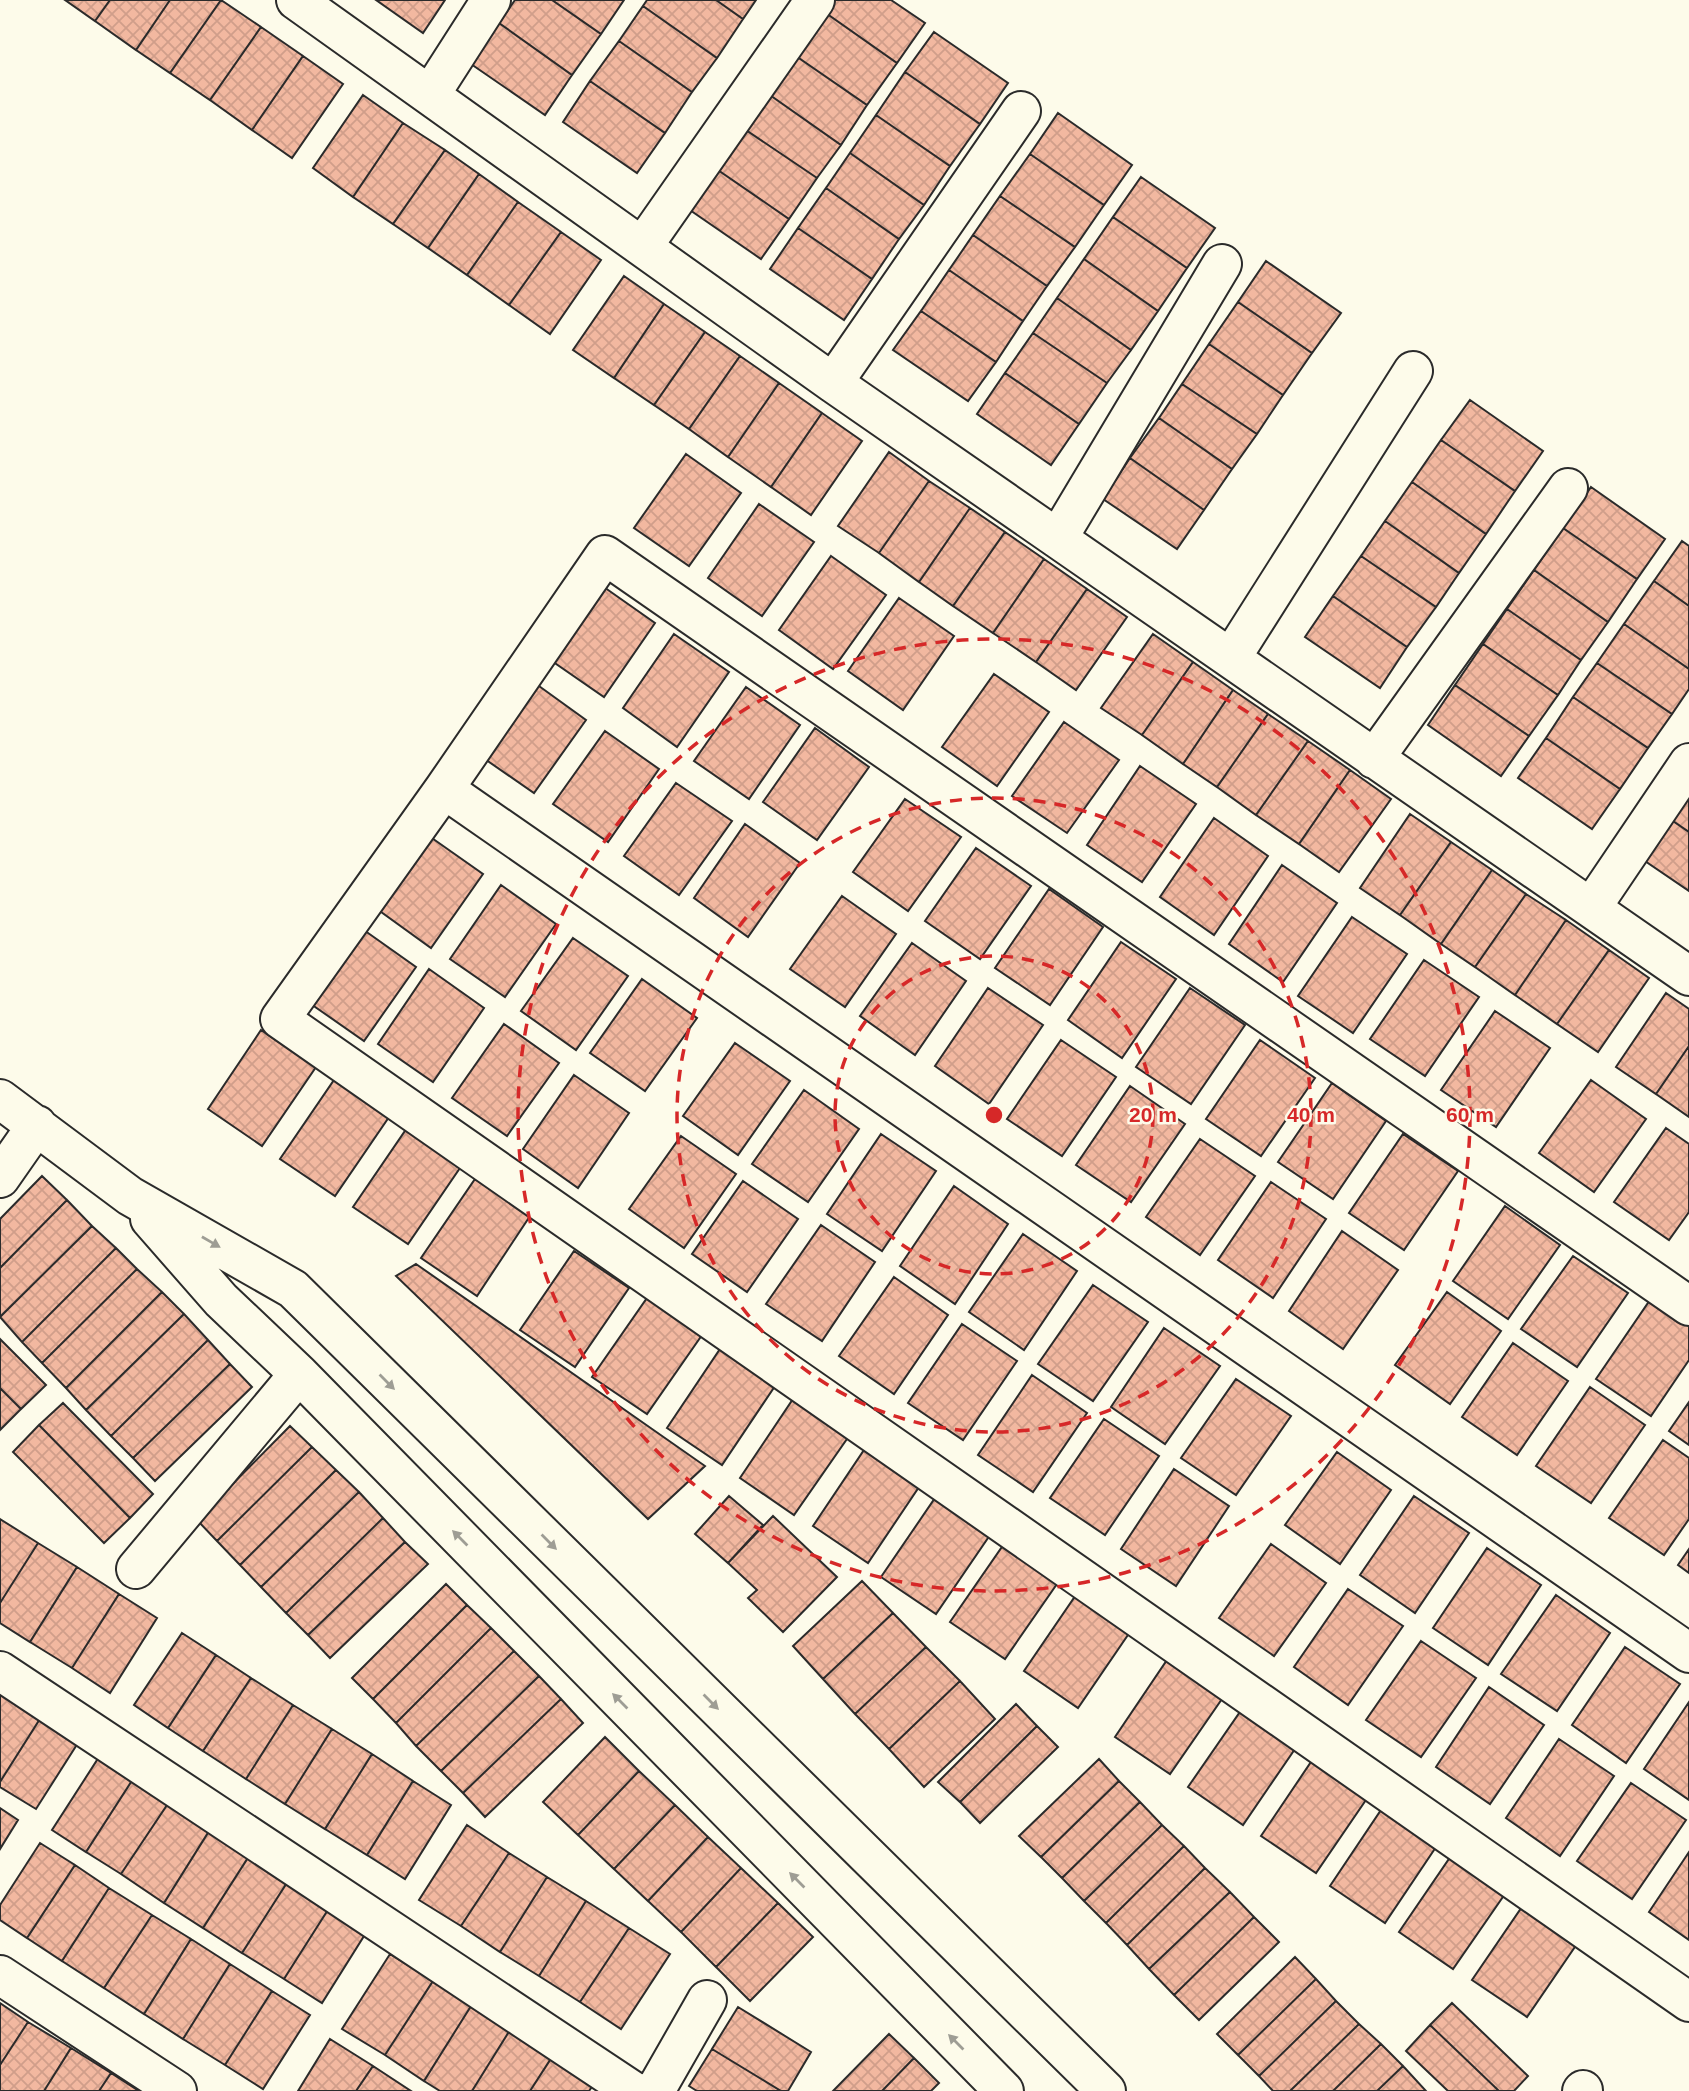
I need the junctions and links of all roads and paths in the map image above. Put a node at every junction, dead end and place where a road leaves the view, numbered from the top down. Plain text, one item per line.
1 (296, 0) edge
2 (491, 0) edge
3 (815, 0) edge
4 (430, 95) junction
5 (1021, 111) dead end
6 (643, 246) junction
7 (1222, 264) dead end
8 (1413, 371) dead end
9 (833, 383) junction
10 (1568, 488) dead end
11 (1058, 538) junction
12 (1231, 658) junction
13 (1374, 759) junction
14 (1689, 763) edge
15 (444, 789) junction
16 (1591, 908) junction
17 (1689, 976) edge
18 (0, 1099) edge
19 (37, 1125) junction
20 (0, 1178) edge
21 (130, 1196) junction
22 (1689, 1306) edge
23 (299, 1374) junction
24 (136, 1569) dead end
25 (1689, 1653) edge
26 (0, 1671) edge
27 (0, 1975) edge
28 (707, 2000) dead end
29 (1689, 2002) edge
30 (177, 2091) edge
31 (633, 2091) edge
32 (656, 2091) edge
33 (1004, 2091) edge
34 (1106, 2091) edge

1 - 4 street
2 - 4 street
3 - 6 street
4 - 6 street
5 - 9 street
6 - 9 street
7 - 11 street
8 - 12 street
9 - 11 street
10 - 13 street
11 - 12 street
12 - 13 street
13 - 16 street
14 - 16 street
15 - 22 street
15 - 25 street
15 - 29 street
16 - 17 street
18 - 19 street
19 - 20 street
19 - 21 street
21 - 23 street
21 -> 34 street
23 - 24 street
33 -> 23 street
26 - 31 street
27 - 30 street
28 - 32 street

